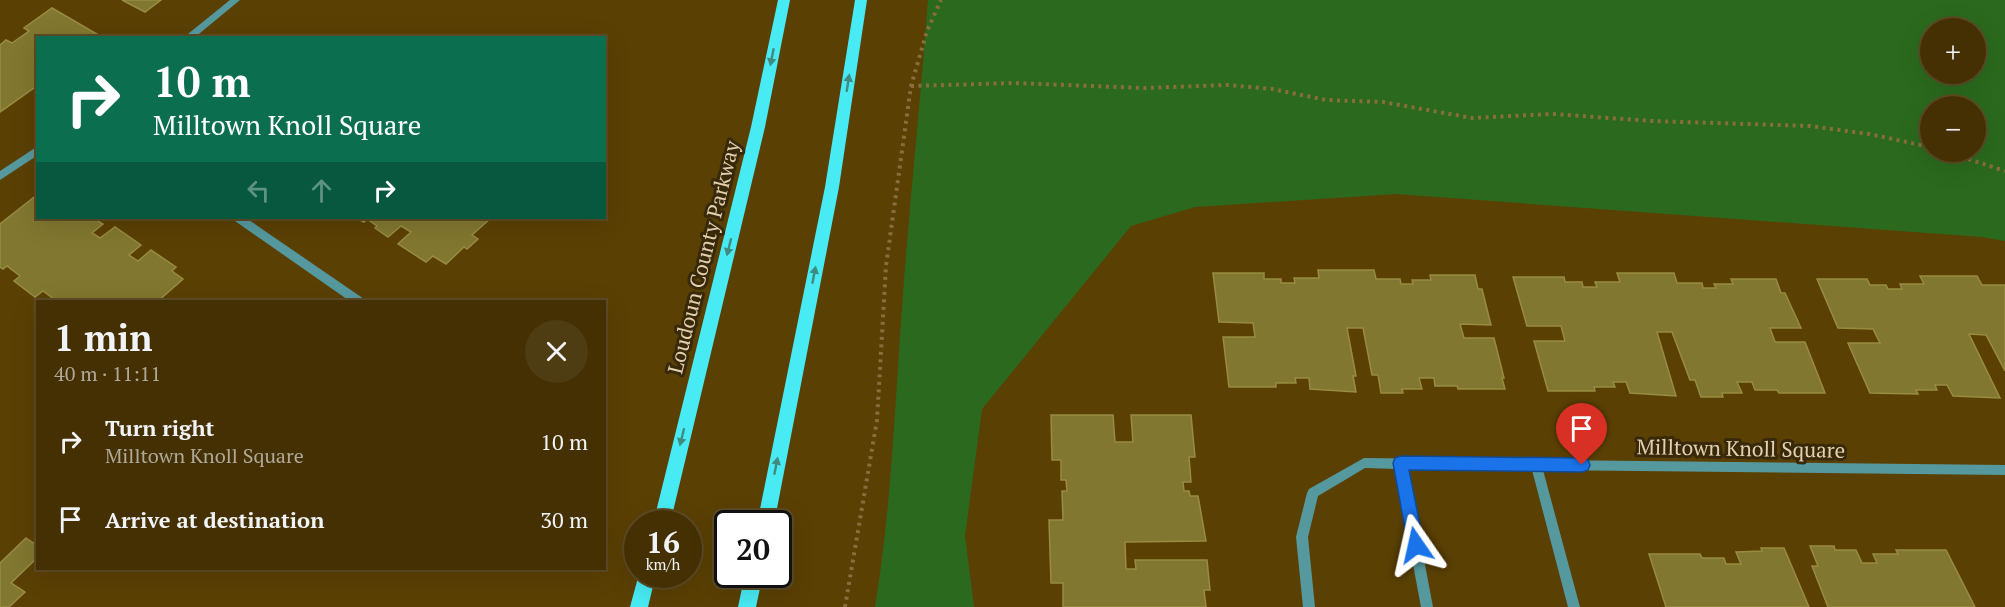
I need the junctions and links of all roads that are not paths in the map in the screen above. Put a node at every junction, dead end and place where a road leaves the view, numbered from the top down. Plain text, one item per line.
1 (236, 0) edge
2 (784, 0) edge
3 (861, 0) edge
4 (191, 36) edge
5 (36, 151) edge
6 (0, 176) edge
7 (240, 219) edge
8 (357, 300) edge
9 (1401, 463) junction
10 (1536, 465) junction
11 (2005, 470) edge
12 (664, 510) edge
13 (768, 510) edge
14 (644, 588) edge
15 (751, 588) edge
16 (639, 607) edge
17 (747, 607) edge
18 (1309, 607) edge
19 (1427, 607) edge
20 (1574, 607) edge

1 - 4 street
2 -> 12 main road, Loudoun County Parkway
13 -> 3 main road
5 - 6 street
7 - 8 street
9 - 10 street, Milltown Knoll Square
9 - 18 street, Milltown Knoll Square
9 - 19 street
10 - 11 street, Milltown Knoll Square
10 - 20 street
14 - 16 main road
15 - 17 main road

